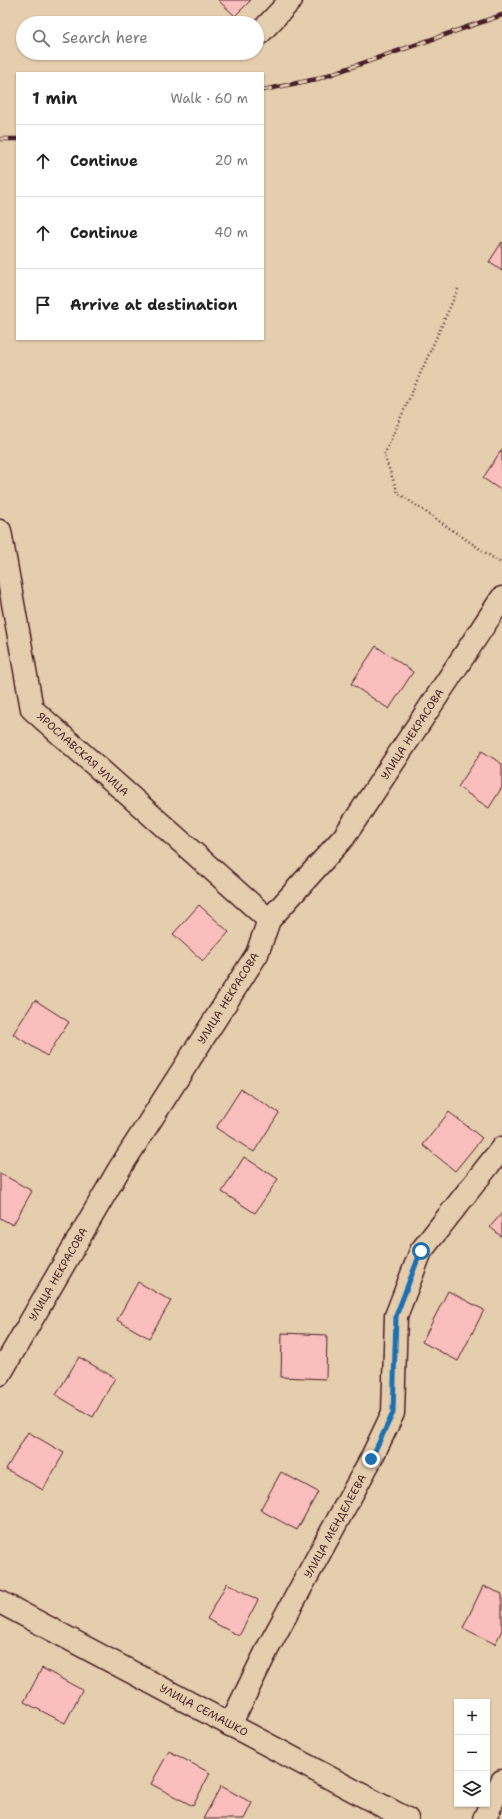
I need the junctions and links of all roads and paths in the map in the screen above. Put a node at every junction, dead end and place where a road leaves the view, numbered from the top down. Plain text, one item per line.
1 (291, 0) edge
2 (264, 29) edge
3 (458, 289) dead end
4 (0, 531) edge
5 (502, 564) edge
6 (502, 598) edge
7 (269, 920) junction
8 (502, 1148) edge
9 (0, 1374) edge
10 (0, 1602) edge
11 (230, 1725) junction
12 (502, 1781) edge
13 (407, 1819) edge
14 (484, 1819) edge

1 - 2 street
3 - 5 path
4 - 7 street, ЯРОСЛАВСКАЯ УЛИЦА
6 - 7 street, УЛИЦА НЕКРАСОВА
7 - 9 street, УЛИЦА НЕКРАСОВА
8 - 11 street, УЛИЦА МЕНДЕЛЕЕВА
10 - 11 street, УЛИЦА СЕМАШКО
11 - 13 street, УЛИЦА СЕМАШКО
12 - 14 street

